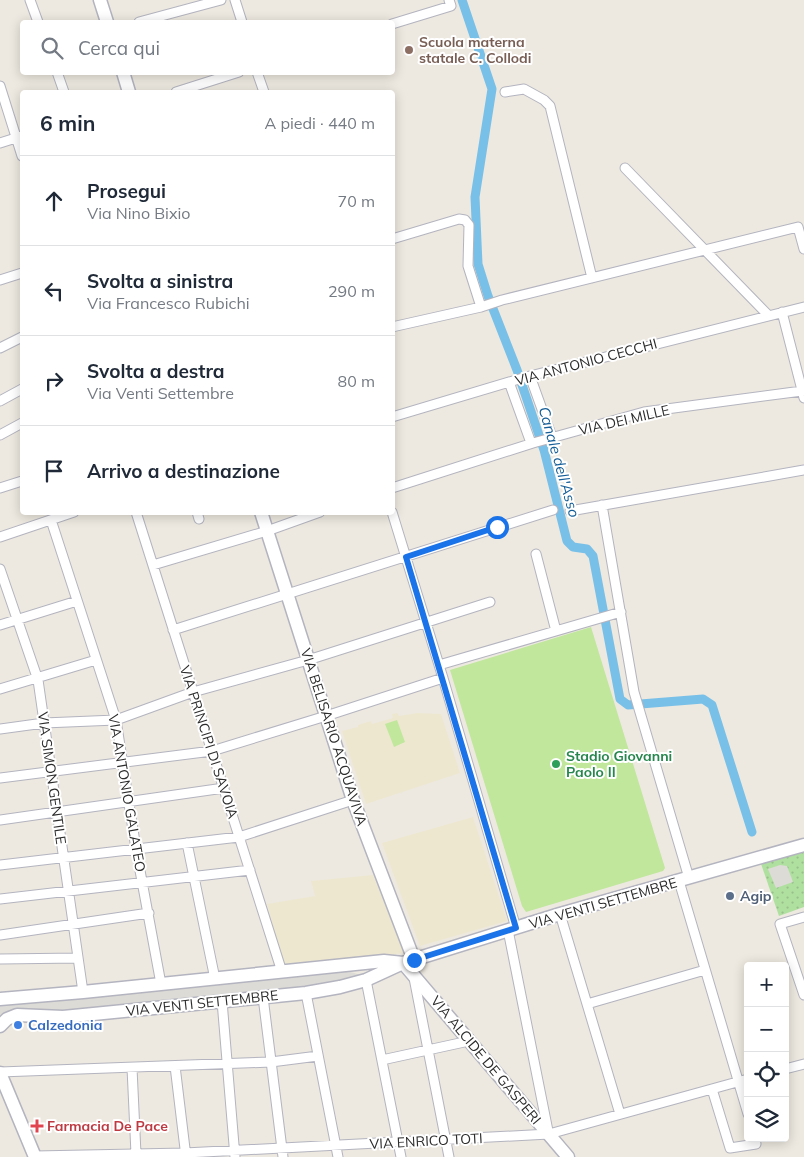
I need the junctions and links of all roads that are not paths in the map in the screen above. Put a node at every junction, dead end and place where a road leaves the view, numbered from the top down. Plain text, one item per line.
1 (30, 0) edge
2 (100, 0) edge
3 (221, 0) edge
4 (235, 0) edge
5 (450, 3) edge
6 (37, 20) edge
7 (106, 20) edge
8 (146, 20) edge
9 (241, 20) edge
10 (395, 23) edge
11 (58, 75) edge
12 (124, 75) edge
13 (230, 75) edge
14 (259, 75) edge
15 (0, 86) edge
16 (63, 90) edge
17 (128, 90) edge
18 (182, 90) edge
19 (263, 90) edge
20 (505, 92) dead end
21 (20, 137) edge
22 (0, 143) edge
23 (625, 168) dead end
24 (395, 237) edge
25 (704, 249) junction
26 (804, 249) edge
27 (20, 274) edge
28 (592, 278) junction
29 (0, 280) edge
30 (483, 306) junction
31 (804, 307) edge
32 (782, 312) junction
33 (768, 315) junction
34 (395, 326) edge
35 (20, 339) edge
36 (0, 348) edge
37 (528, 376) junction
38 (510, 381) junction
39 (20, 390) edge
40 (803, 394) edge
41 (0, 401) edge
42 (395, 416) edge
43 (20, 425) edge
44 (0, 434) edge
45 (550, 438) junction
46 (532, 443) junction
47 (804, 470) edge
48 (20, 482) edge
49 (395, 487) edge
50 (0, 488) edge
51 (602, 505) junction
52 (553, 510) dead end
53 (570, 511) dead end
54 (65, 515) edge
55 (137, 515) edge
56 (262, 515) edge
57 (312, 515) edge
58 (393, 515) edge
59 (51, 520) junction
60 (267, 531) junction
61 (0, 537) edge
62 (536, 554) dead end
63 (406, 557) junction
64 (153, 565) junction
65 (0, 569) edge
66 (288, 593) junction
67 (77, 600) junction
68 (490, 602) dead end
69 (617, 613) junction
70 (17, 619) junction
71 (425, 622) junction
72 (0, 624) edge
73 (173, 630) junction
74 (556, 631) junction
75 (96, 660) junction
76 (308, 660) junction
77 (439, 665) junction
78 (37, 678) junction
79 (443, 678) junction
80 (0, 689) edge
81 (193, 692) junction
82 (326, 716) junction
83 (116, 720) junction
84 (44, 723) junction
85 (0, 729) edge
86 (212, 751) junction
87 (123, 762) junction
88 (52, 771) junction
89 (0, 778) edge
90 (224, 788) junction
91 (353, 800) junction
92 (128, 802) junction
93 (58, 812) junction
94 (0, 820) edge
95 (239, 837) junction
96 (187, 843) junction
97 (804, 844) edge
98 (136, 849) junction
99 (64, 858) junction
100 (0, 865) edge
101 (250, 870) junction
102 (194, 877) junction
103 (684, 880) junction
104 (143, 882) junction
105 (69, 891) junction
106 (0, 899) edge
107 (149, 913) junction
108 (560, 914) junction
109 (804, 917) edge
110 (73, 925) junction
111 (512, 929) junction
112 (0, 935) edge
113 (78, 958) junction
114 (0, 959) edge
115 (408, 962) junction
116 (705, 970) junction
117 (282, 972) junction
118 (413, 975) junction
119 (215, 979) junction
120 (366, 980) junction
121 (161, 984) junction
122 (83, 992) junction
123 (306, 993) junction
124 (804, 995) edge
125 (263, 997) junction
126 (0, 999) edge
127 (222, 1001) junction
128 (587, 1004) junction
129 (0, 1026) edge
130 (470, 1041) junction
131 (428, 1050) junction
132 (318, 1056) junction
133 (382, 1060) junction
134 (271, 1062) junction
135 (227, 1064) junction
136 (804, 1064) edge
137 (175, 1066) junction
138 (132, 1068) junction
139 (789, 1068) edge
140 (0, 1073) edge
141 (744, 1080) edge
142 (738, 1082) junction
143 (712, 1089) junction
144 (744, 1101) edge
145 (620, 1114) junction
146 (548, 1134) junction
147 (446, 1140) junction
148 (398, 1142) junction
149 (756, 1142) edge
150 (336, 1145) junction
151 (282, 1147) junction
152 (234, 1153) edge
153 (136, 1154) junction
154 (185, 1155) edge
155 (35, 1157) edge
156 (283, 1157) edge
157 (338, 1157) edge
158 (401, 1157) edge
159 (450, 1157) edge
160 (568, 1157) edge

1 - 6 street
2 - 7 street
3 - 8 street
4 - 9 street
5 - 10 street
11 - 16 street
12 - 17 street
13 - 18 street
14 - 19 street
15 - 21 street
20 - 28 street
21 - 22 street
23 - 25 street
24 - 30 street
25 - 26 street
25 - 28 street
25 - 33 street
27 - 29 street
28 - 30 street
30 - 34 street
31 - 32 street, VIA ANTONIO CECCHI
32 - 33 street, VIA ANTONIO CECCHI
32 - 40 street
33 - 37 street, VIA ANTONIO CECCHI
35 - 36 street
37 - 38 street, VIA ANTONIO CECCHI
37 - 45 street
38 - 42 street, VIA ANTONIO CECCHI
38 - 46 street
39 - 41 street
40 - 45 street, VIA DEI MILLE
43 - 44 street
45 - 46 street, VIA DEI MILLE
46 - 49 street, VIA DEI MILLE
47 - 51 street
48 - 50 street
51 - 53 street
51 - 69 street
52 - 63 street
54 - 59 street
55 - 64 street, VIA PRINCIPI DI SAVOIA
56 - 60 street, VIA BELISARIO ACQUAVIVA
57 - 60 street
58 - 63 street
59 - 61 street
59 - 67 street, VIA ANTONIO GALATEO
60 - 64 street
60 - 66 street, VIA BELISARIO ACQUAVIVA
62 - 74 street
63 - 66 street
63 - 71 street
64 - 73 street, VIA PRINCIPI DI SAVOIA
65 - 70 street, VIA SIMON GENTILE
66 - 73 street
66 - 76 street, VIA BELISARIO ACQUAVIVA
67 - 70 street
67 - 75 street, VIA ANTONIO GALATEO
68 - 71 street
69 - 74 street
69 - 103 street
70 - 72 street
70 - 78 street, VIA SIMON GENTILE
71 - 76 street
71 - 77 street
73 - 81 street, VIA PRINCIPI DI SAVOIA
74 - 77 street
75 - 78 street
75 - 83 street, VIA ANTONIO GALATEO
76 - 81 street
76 - 82 street, VIA BELISARIO ACQUAVIVA
77 - 79 street
78 - 80 street
78 - 84 street, VIA SIMON GENTILE
79 - 82 street
79 - 111 street
81 - 83 street
81 - 86 street, VIA PRINCIPI DI SAVOIA
82 - 86 street
82 - 91 street, VIA BELISARIO ACQUAVIVA
83 - 84 street
83 - 87 street, VIA ANTONIO GALATEO
84 - 85 street
84 - 88 street, VIA SIMON GENTILE
86 - 87 street
86 - 90 street, VIA PRINCIPI DI SAVOIA
87 - 88 street
87 - 92 street, VIA ANTONIO GALATEO
88 - 89 street
88 - 93 street, VIA SIMON GENTILE
90 - 92 street
90 - 95 street, VIA PRINCIPI DI SAVOIA
91 - 95 street
91 - 115 street, VIA BELISARIO ACQUAVIVA
92 - 93 street
92 - 98 street, VIA ANTONIO GALATEO
93 - 94 street
93 - 99 street, VIA SIMON GENTILE
95 - 96 street
95 - 101 street, VIA PRINCIPI DI SAVOIA
96 - 98 street
96 - 102 street
97 - 103 street, VIA VENTI SETTEMBRE
98 - 99 street
98 - 104 street, VIA ANTONIO GALATEO
99 - 100 street
99 - 105 street, VIA SIMON GENTILE
101 - 102 street
101 - 117 street, VIA PRINCIPI DI SAVOIA
102 - 104 street
102 - 119 street
103 - 108 street, VIA VENTI SETTEMBRE
103 - 116 street
104 - 105 street
104 - 107 street, VIA ANTONIO GALATEO
105 - 106 street
105 - 110 street, VIA SIMON GENTILE
107 - 110 street
107 - 121 street, VIA ANTONIO GALATEO
108 - 111 street, VIA VENTI SETTEMBRE
108 - 128 street
109 - 124 street
110 - 112 street
110 - 113 street, VIA SIMON GENTILE
111 - 115 street, VIA VENTI SETTEMBRE
111 - 146 street
113 - 114 street
113 - 122 street, VIA SIMON GENTILE
115 - 117 street, VIA VENTI SETTEMBRE
115 - 118 street, VIA ALCIDE DE GASPERI
115 - 120 street, VIA VENTI SETTEMBRE
116 - 128 street
116 - 142 street
117 - 119 street, VIA VENTI SETTEMBRE
118 - 130 street, VIA ALCIDE DE GASPERI
118 - 131 street
119 - 121 street, VIA VENTI SETTEMBRE
120 - 123 street, VIA VENTI SETTEMBRE
120 - 133 street
121 - 122 street, VIA VENTI SETTEMBRE
122 - 126 street, VIA VENTI SETTEMBRE
123 - 125 street, VIA VENTI SETTEMBRE
123 - 132 street
125 - 127 street, VIA VENTI SETTEMBRE
125 - 134 street
127 - 129 street, VIA VENTI SETTEMBRE
127 - 135 street
128 - 145 street
130 - 131 street
130 - 146 street, VIA ALCIDE DE GASPERI
131 - 133 street
131 - 147 street
132 - 134 street
132 - 150 street
133 - 148 street
134 - 135 street
134 - 151 street
135 - 137 street
135 - 152 street
136 - 139 street
137 - 138 street
137 - 154 street
138 - 140 street
138 - 153 street
140 - 155 street
141 - 142 street, VIA ENRICO TOTI
142 - 143 street, VIA ENRICO TOTI
142 - 144 street
143 - 145 street, VIA ENRICO TOTI
143 - 149 street
145 - 146 street, VIA ENRICO TOTI
146 - 147 street, VIA ENRICO TOTI
146 - 160 street, VIA ALCIDE DE GASPERI
147 - 148 street, VIA ENRICO TOTI
147 - 159 street
148 - 150 street, VIA ENRICO TOTI
148 - 158 street
150 - 151 street, VIA ENRICO TOTI
150 - 157 street
151 - 152 street, VIA ENRICO TOTI
151 - 156 street
152 - 154 street, VIA ENRICO TOTI
153 - 154 street, VIA ENRICO TOTI
153 - 155 street, VIA ENRICO TOTI

